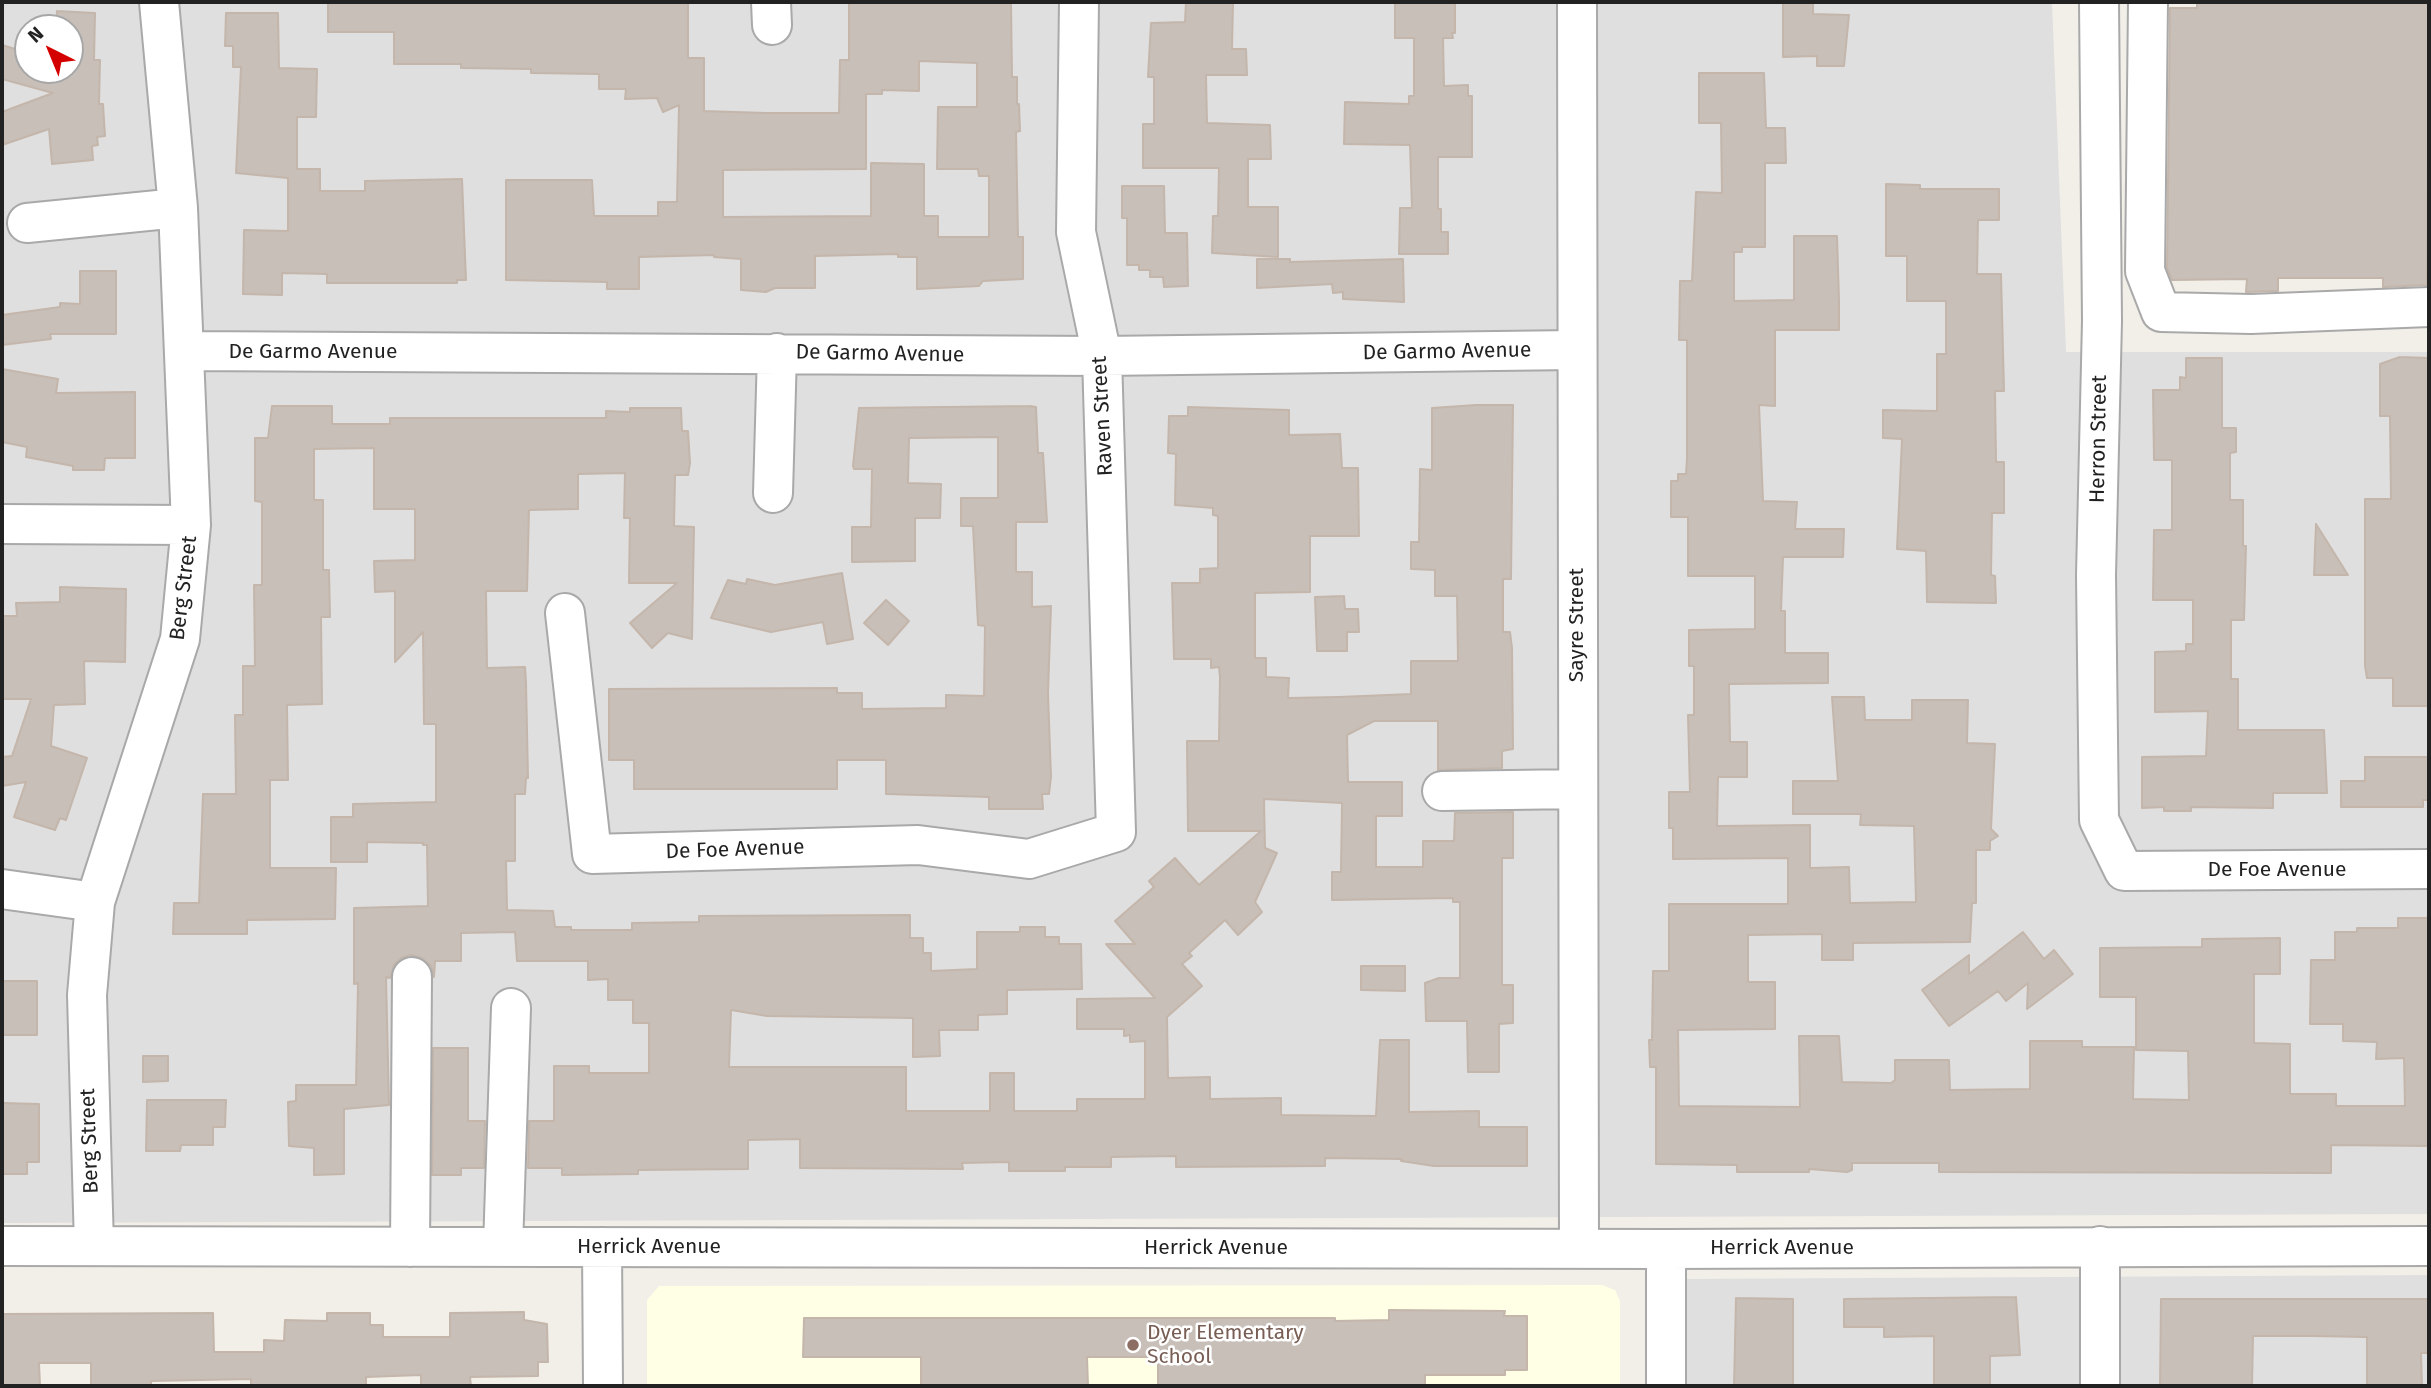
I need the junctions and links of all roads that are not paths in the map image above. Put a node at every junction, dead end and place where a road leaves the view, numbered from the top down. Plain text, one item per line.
1 (159, 2) edge
2 (1079, 2) edge
3 (1577, 2) edge
4 (2099, 2) edge
5 (2148, 2) edge
6 (178, 208) junction
7 (27, 223) dead end
8 (2429, 307) edge
9 (1575, 350) junction
10 (185, 351) junction
11 (777, 352) junction
12 (1102, 356) junction
13 (774, 493) dead end
14 (2, 524) edge
15 (191, 525) junction
16 (565, 613) dead end
17 (1577, 789) junction
18 (1442, 791) dead end
19 (1116, 832) joint
20 (2429, 869) edge
21 (2124, 871) joint
22 (2, 888) edge
23 (95, 902) junction
24 (412, 977) dead end
25 (510, 1008) dead end
26 (2429, 1245) edge
27 (2, 1246) edge
28 (93, 1246) junction
29 (2100, 1246) junction
30 (410, 1247) junction
31 (503, 1247) junction
32 (602, 1247) junction
33 (1579, 1248) junction
34 (1666, 1249) junction
35 (603, 1386) edge
36 (1666, 1386) edge
37 (2100, 1386) edge

1 - 6 street, Berg Street
2 - 12 street, Raven Street
3 - 9 street, Sayre Street
4 - 21 street, Herron Street
5 - 8 street
6 - 7 street
6 - 10 street, Berg Street
9 - 12 street, De Garmo Avenue
9 - 17 street, Sayre Street
10 - 11 street, De Garmo Avenue
10 - 15 street, Berg Street
11 - 12 street, De Garmo Avenue
11 - 13 street
12 - 19 street, Raven Street
14 - 15 street
15 - 23 street, Berg Street
16 - 19 street, De Foe Avenue
17 - 18 street
17 - 33 street, Sayre Street
20 - 21 street, De Foe Avenue
22 - 23 street
23 - 28 street, Berg Street
24 - 30 street
25 - 31 street
26 - 29 street, Herrick Avenue
27 - 28 street, Herrick Avenue
28 - 30 street, Herrick Avenue
29 - 34 street, Herrick Avenue
29 - 37 street
30 - 31 street, Herrick Avenue
31 - 32 street, Herrick Avenue
32 - 33 street, Herrick Avenue
32 - 35 street
33 - 34 street, Herrick Avenue
34 - 36 street

